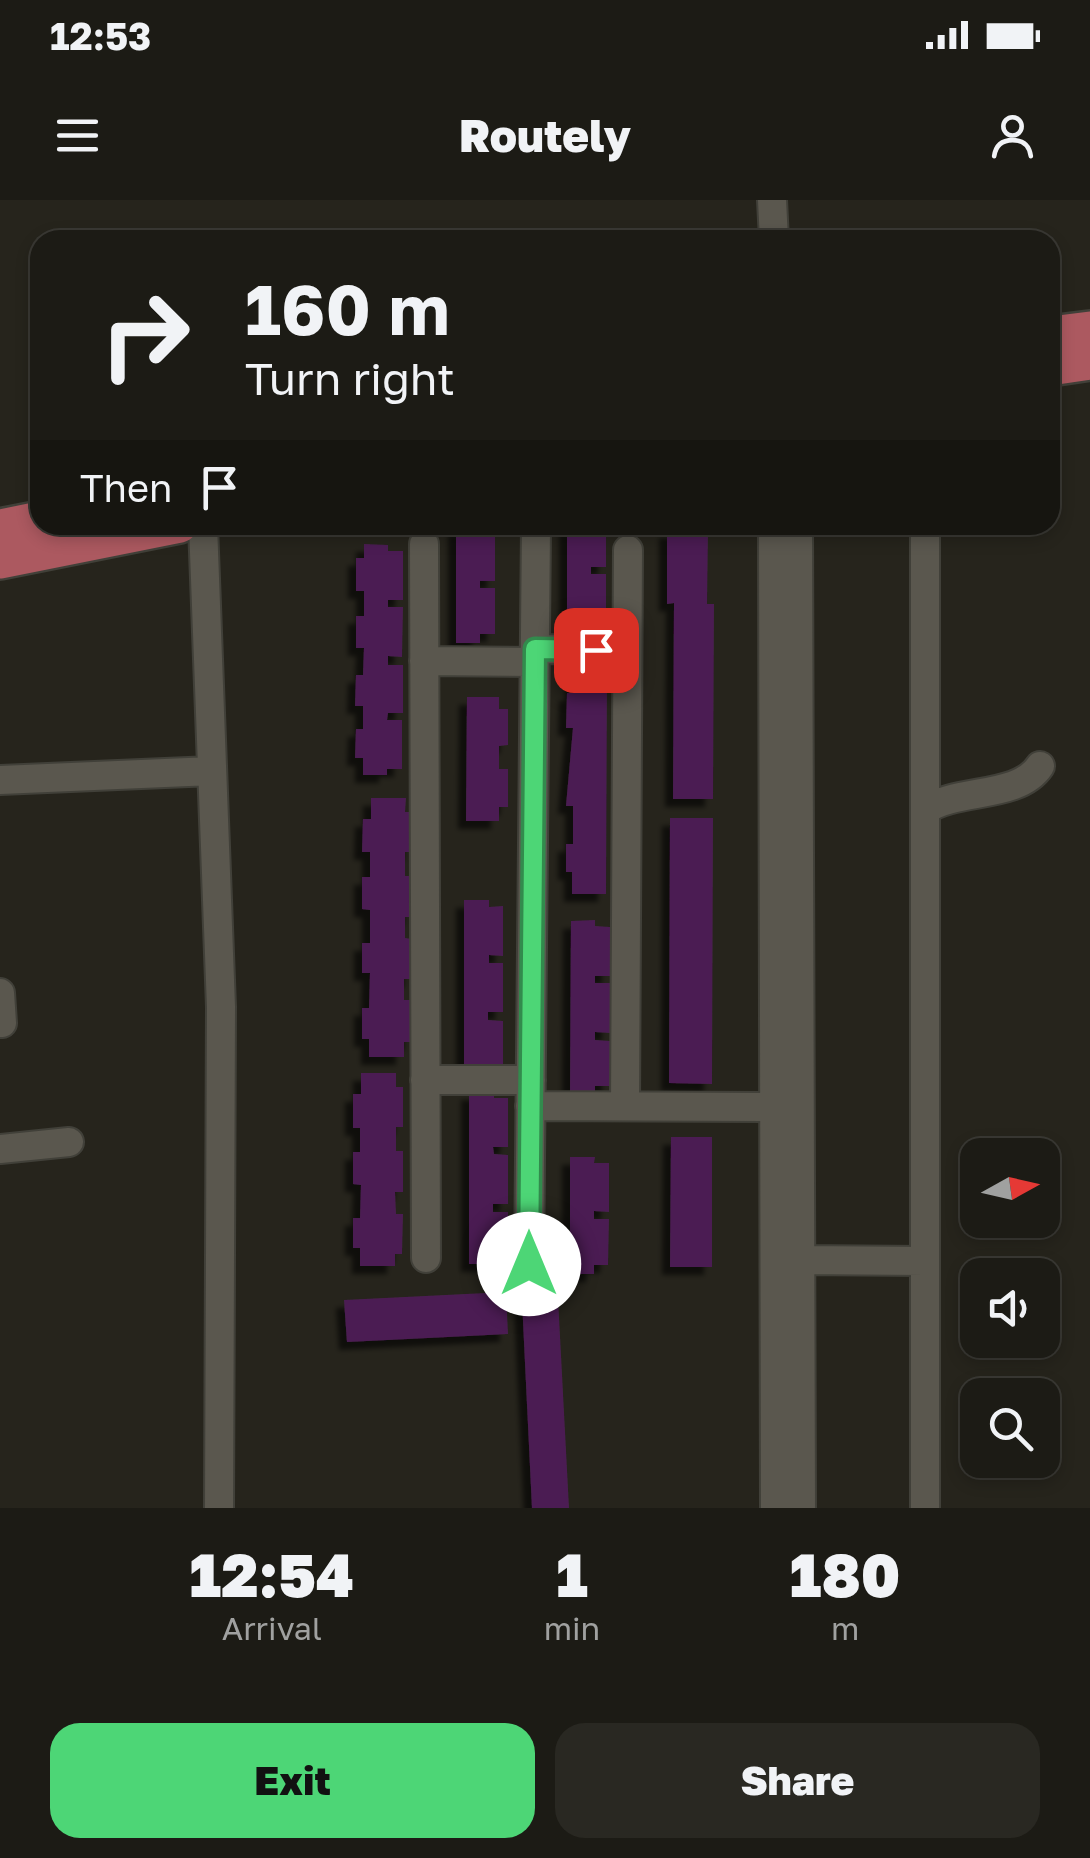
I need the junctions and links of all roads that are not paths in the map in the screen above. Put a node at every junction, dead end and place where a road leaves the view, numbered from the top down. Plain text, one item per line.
1 (772, 200) edge
2 (774, 230) edge
3 (1090, 329) edge
4 (1060, 333) edge
5 (1090, 362) edge
6 (1060, 366) edge
7 (30, 521) edge
8 (0, 527) edge
9 (130, 535) edge
10 (202, 535) edge
11 (536, 535) edge
12 (773, 535) edge
13 (798, 535) edge
14 (925, 535) edge
15 (424, 544) dead end
16 (628, 550) dead end
17 (0, 561) edge
18 (628, 650) junction
19 (534, 655) junction
20 (424, 661) junction
21 (1040, 766) dead end
22 (212, 770) junction
23 (0, 780) edge
24 (925, 810) junction
25 (0, 993) edge
26 (2, 1024) edge
27 (425, 1080) junction
28 (531, 1093) junction
29 (625, 1106) junction
30 (774, 1107) junction
31 (70, 1142) dead end
32 (0, 1149) edge
33 (426, 1258) dead end
34 (800, 1260) junction
35 (925, 1261) junction
36 (529, 1264) dead end
37 (219, 1508) edge
38 (776, 1508) edge
39 (801, 1508) edge
40 (925, 1508) edge

1 - 2 street
3 - 4 main road
5 - 6 main road
7 - 8 main road
9 - 17 main road
10 - 22 street
11 - 19 street
12 - 30 street
13 - 34 street
14 - 24 street
15 - 20 street
16 - 18 street
18 - 19 street
18 - 29 street
19 - 20 street
19 - 28 street
20 - 27 street
21 - 24 street
22 - 23 street
22 - 37 street
24 - 35 street
25 - 26 street
27 - 28 street
27 - 33 street
28 - 29 street
28 - 36 street
29 - 30 street
30 - 38 street
31 - 32 street
34 - 35 street
34 - 39 street
35 - 40 street

